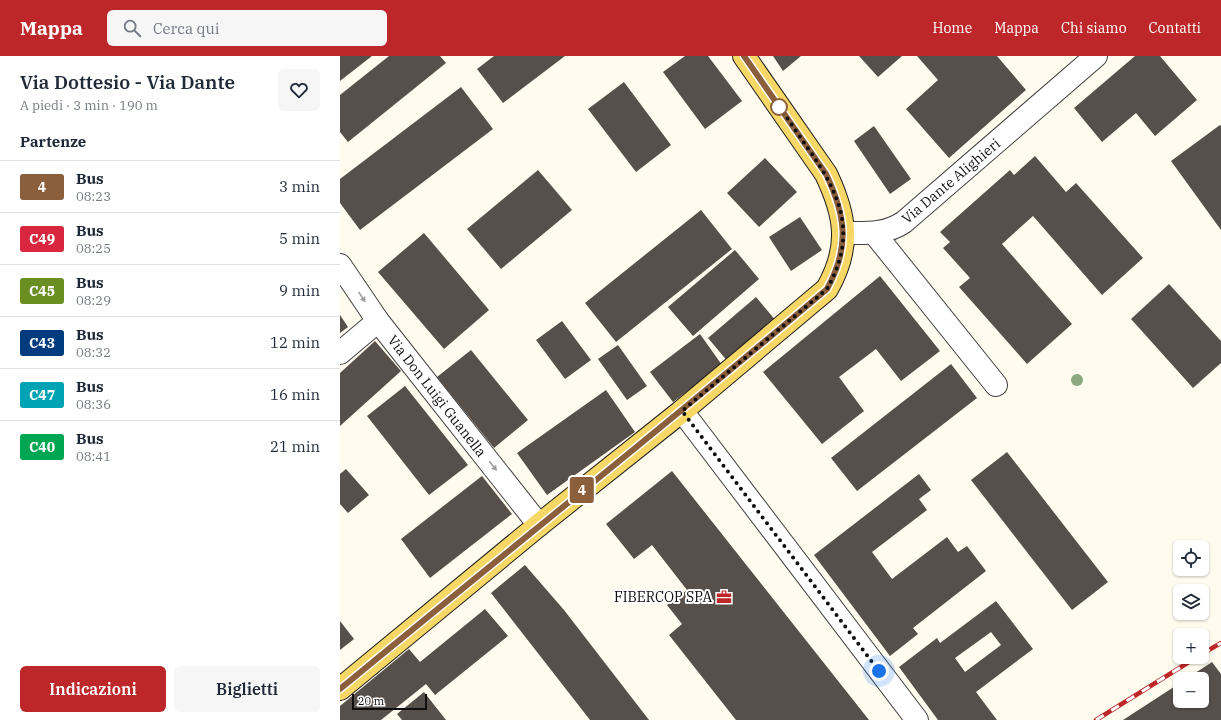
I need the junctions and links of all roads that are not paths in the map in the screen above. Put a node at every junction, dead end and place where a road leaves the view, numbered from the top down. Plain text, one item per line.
1 (744, 56) edge
2 (1096, 56) edge
3 (843, 233) junction
4 (874, 233) junction
5 (340, 265) edge
6 (378, 321) junction
7 (340, 354) edge
8 (996, 385) dead end
9 (682, 411) junction
10 (539, 525) junction
11 (340, 689) edge
12 (917, 720) edge

1 - 3 main road
2 - 4 street, Via Dante Alighieri
3 - 4 street, Via Dante Alighieri
3 - 9 main road
4 - 8 street
5 -> 6 street, Via Don Luigi Guanella
6 - 7 street
6 -> 10 street, Via Don Luigi Guanella
9 - 10 main road
9 - 12 street
10 - 11 main road

